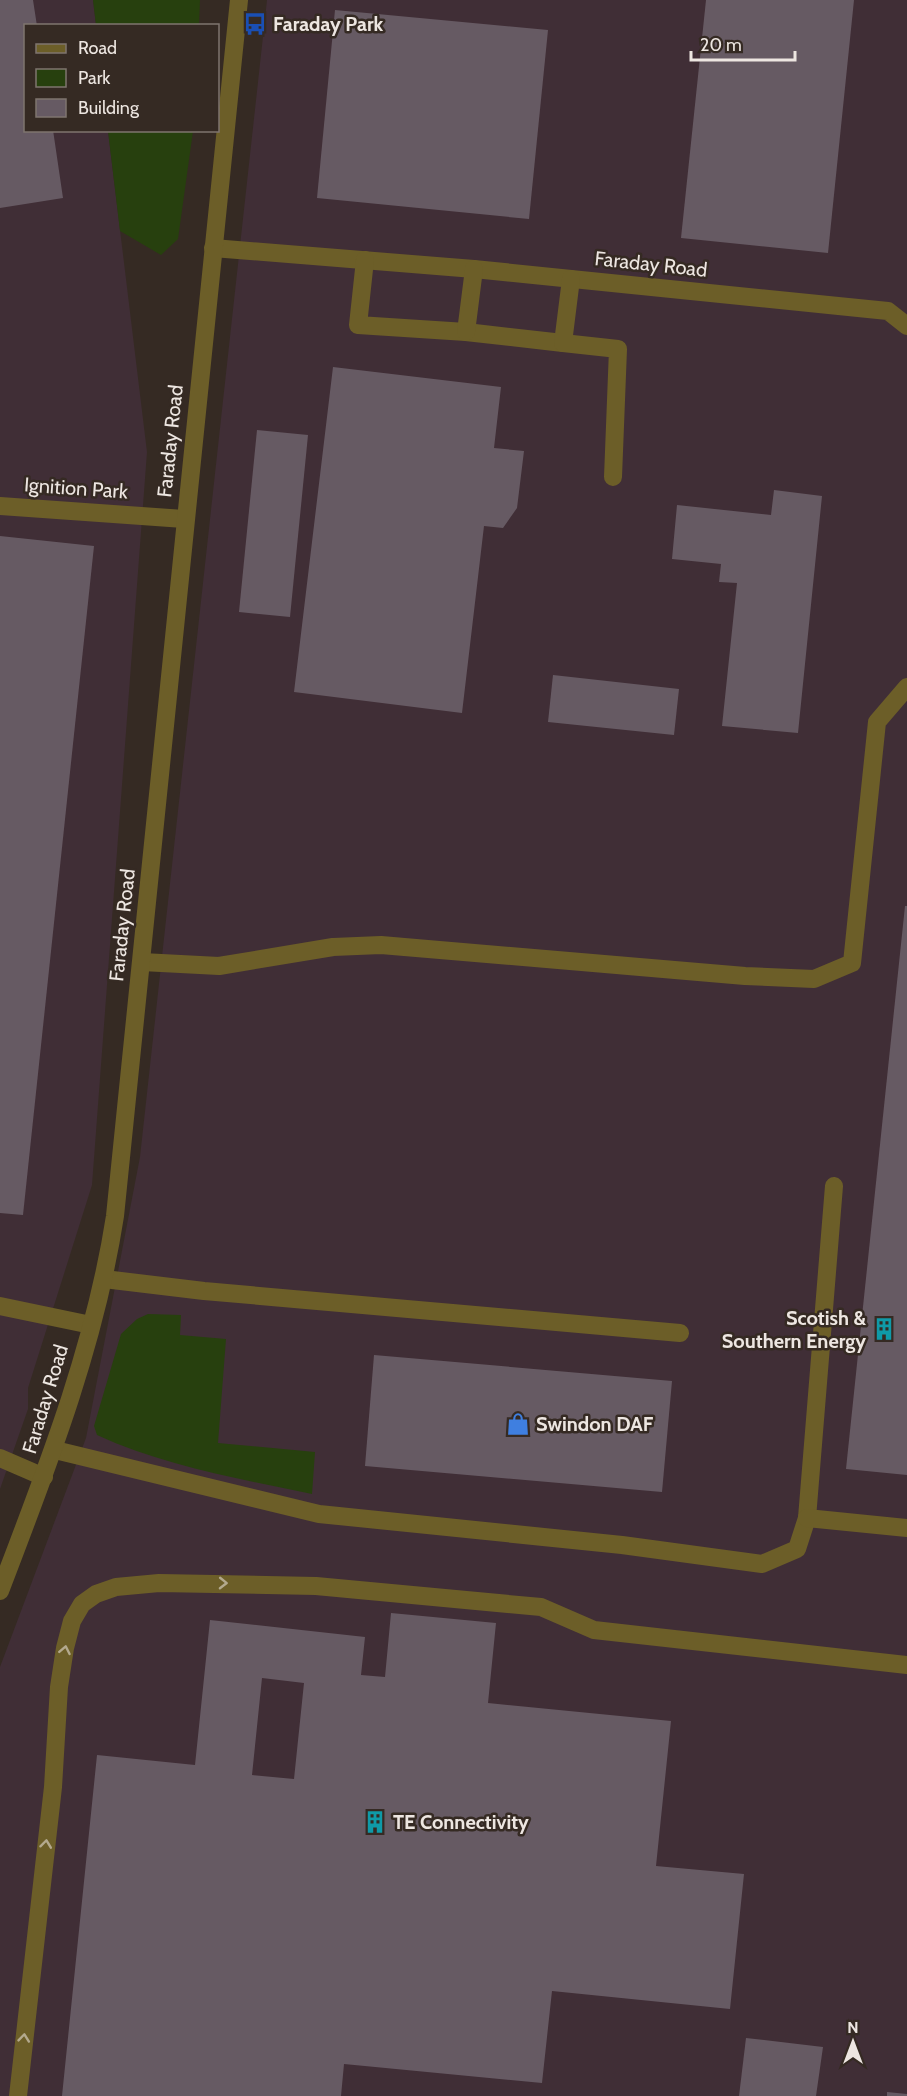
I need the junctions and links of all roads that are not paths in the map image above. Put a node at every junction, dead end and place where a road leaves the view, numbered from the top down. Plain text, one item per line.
1 (238, 0) edge
2 (213, 248) junction
3 (365, 260) junction
4 (474, 269) junction
5 (571, 279) junction
6 (907, 326) edge
7 (466, 332) junction
8 (563, 343) junction
9 (613, 477) dead end
10 (0, 506) edge
11 (184, 519) junction
12 (907, 687) edge
13 (141, 962) junction
14 (834, 1186) dead end
15 (104, 1279) junction
16 (0, 1306) edge
17 (91, 1326) junction
18 (680, 1333) dead end
19 (55, 1450) junction
20 (0, 1458) edge
21 (44, 1477) junction
22 (807, 1518) junction
23 (907, 1528) edge
24 (0, 1591) edge
25 (907, 1665) edge
26 (18, 2096) edge

1 - 2 street, Faraday Road
2 - 3 street, Faraday Road
2 - 11 street, Faraday Road
3 - 4 street, Faraday Road
3 - 7 street
4 - 5 street, Faraday Road
4 - 7 street
5 - 6 street, Faraday Road
5 - 8 street
7 - 8 street
8 - 9 street
10 - 11 street, Ignition Park
11 - 13 street, Faraday Road
12 - 13 street
13 - 15 street, Faraday Road
14 - 22 street
15 - 17 street, Faraday Road
15 - 18 street
16 - 17 street
17 - 19 street, Faraday Road
19 - 21 street, Faraday Road
19 - 22 street
20 - 21 street
21 - 24 street, Faraday Road
22 - 23 street
26 -> 25 street

